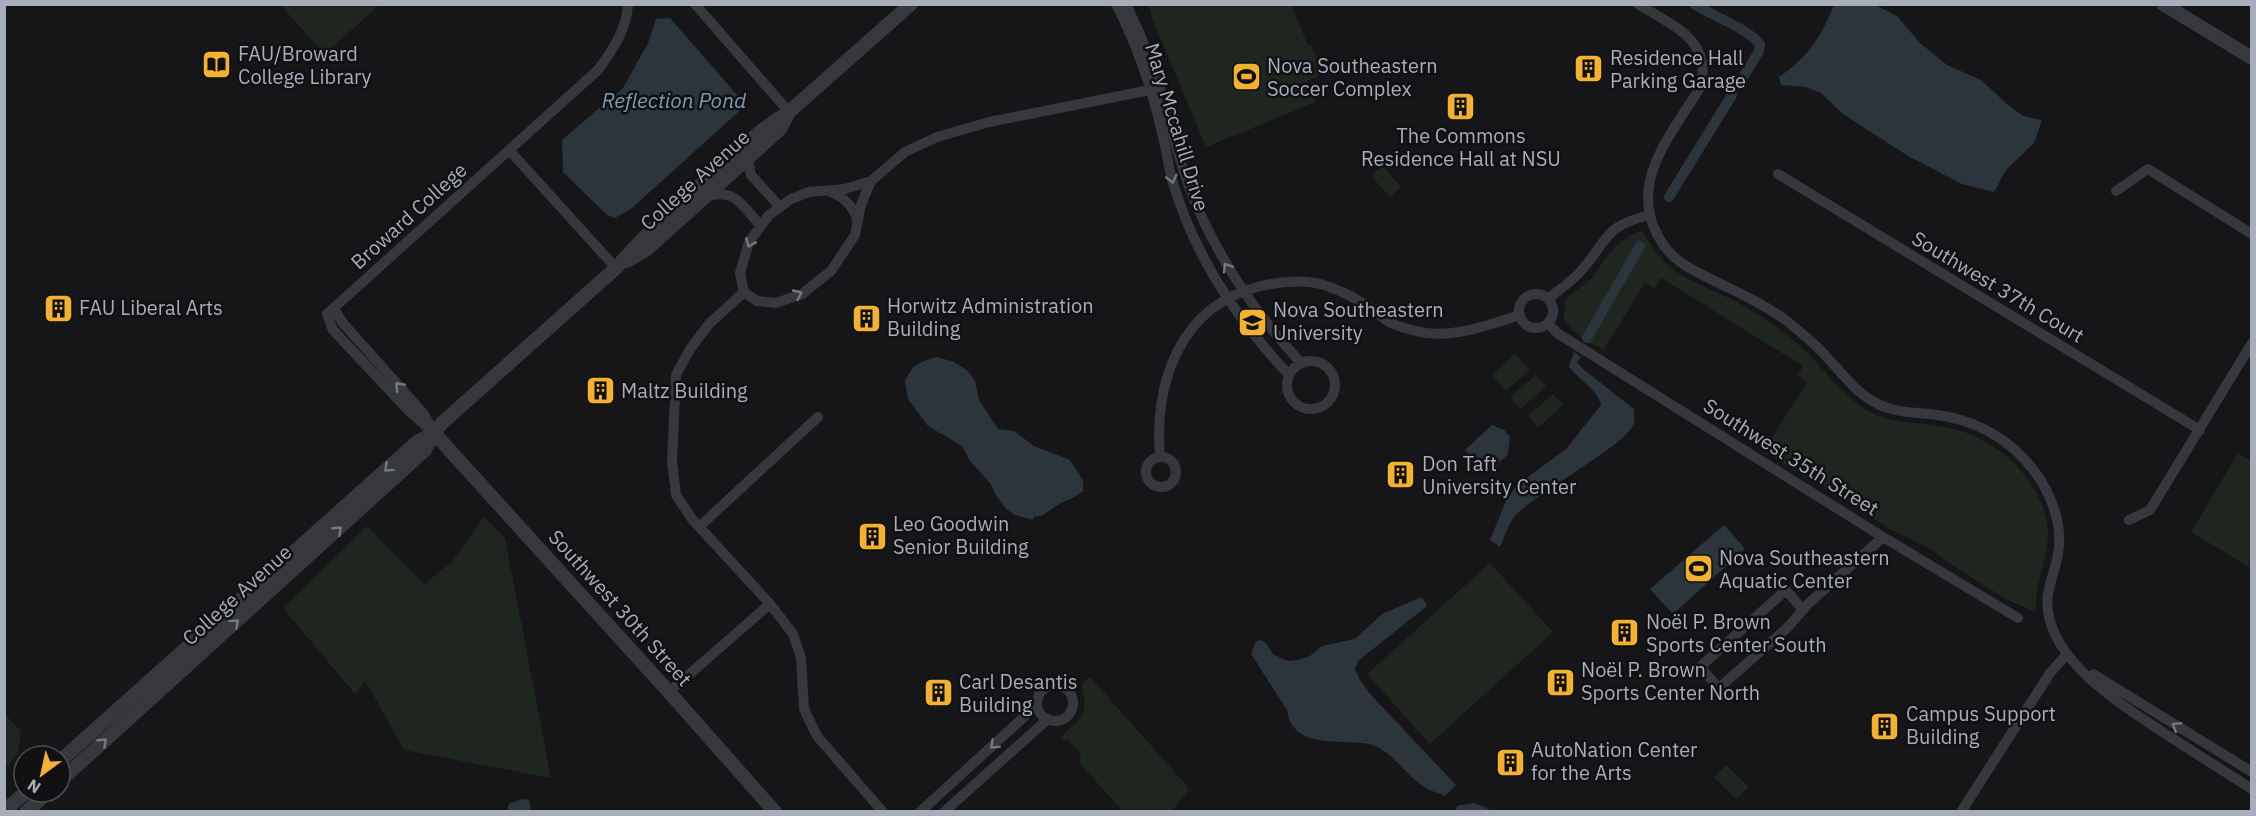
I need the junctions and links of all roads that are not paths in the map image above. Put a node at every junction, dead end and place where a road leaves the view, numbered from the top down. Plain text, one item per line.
1 (628, 4) edge
2 (695, 4) edge
3 (912, 4) edge
4 (1116, 4) edge
5 (1126, 4) edge
6 (1638, 4) edge
7 (2163, 4) edge
8 (2252, 58) edge
9 (1156, 88) junction
10 (789, 111) junction
11 (509, 150) junction
12 (748, 159) junction
13 (1778, 174) dead end
14 (871, 181) junction
15 (828, 190) junction
16 (2116, 191) dead end
17 (705, 197) junction
18 (780, 207) junction
19 (1649, 214) junction
20 (857, 219) junction
21 (760, 225) junction
22 (2252, 234) edge
23 (616, 268) junction
24 (1243, 291) junction
25 (744, 292) junction
26 (1228, 298) junction
27 (1548, 299) junction
28 (1520, 315) junction
29 (1548, 323) junction
30 (2252, 343) edge
31 (1301, 363) junction
32 (1289, 375) junction
33 (818, 417) dead end
34 (2200, 430) junction
35 (434, 433) junction
36 (1160, 457) dead end
37 (2129, 520) dead end
38 (699, 527) junction
39 (1883, 537) junction
40 (770, 604) junction
41 (1803, 610) junction
42 (2018, 618) dead end
43 (2067, 654) junction
44 (2077, 664) junction
45 (669, 692) junction
46 (1037, 705) junction
47 (1048, 719) junction
48 (72, 750) edge
49 (72, 770) edge
50 (2252, 772) edge
51 (2252, 789) edge
52 (775, 812) edge
53 (883, 812) edge
54 (920, 812) edge
55 (944, 812) edge
56 (1961, 812) edge

1 - 11 street, Broward College
2 - 10 street
3 - 10 street, College Avenue
4 - 9 street, Mary Mccahill Drive
5 - 9 street, Mary Mccahill Drive
6 - 19 street
7 - 8 street
9 - 14 street
24 -> 9 street, Mary Mccahill Drive
9 -> 26 street, Mary Mccahill Drive
10 - 12 street, College Avenue
10 - 23 street, College Avenue
11 - 23 street
11 - 35 street, Broward College
12 - 17 street, College Avenue
12 - 18 street
13 - 34 street, Southwest 37th Court
14 - 15 street
14 - 20 street
15 - 18 street
15 - 20 street
16 - 22 street
17 - 21 street
17 - 23 street, College Avenue
18 - 21 street
19 - 27 street
19 - 43 street
25 -> 20 street
21 -> 25 street
23 - 35 street, College Avenue
24 - 26 street
24 - 28 street
24 - 31 street, Mary Mccahill Drive
25 - 38 street
26 - 32 street, Mary Mccahill Drive
26 - 36 street
27 - 28 street
27 - 29 street
28 - 29 street
29 - 39 street, Southwest 35th Street
30 - 34 street
31 - 32 street
31 - 32 street
33 - 38 street
34 - 37 street
35 - 45 street, Southwest 30th Street
35 -> 48 street, College Avenue
49 -> 35 street, College Avenue
38 - 40 street
39 - 41 street
39 - 42 street, Southwest 35th Street
40 - 45 street
40 - 53 street
41 - 41 street
43 - 44 street
43 - 56 street
50 -> 44 street
44 - 51 street
45 - 52 street, Southwest 30th Street
46 - 47 street
46 - 47 street
46 -> 54 street
47 - 55 street

